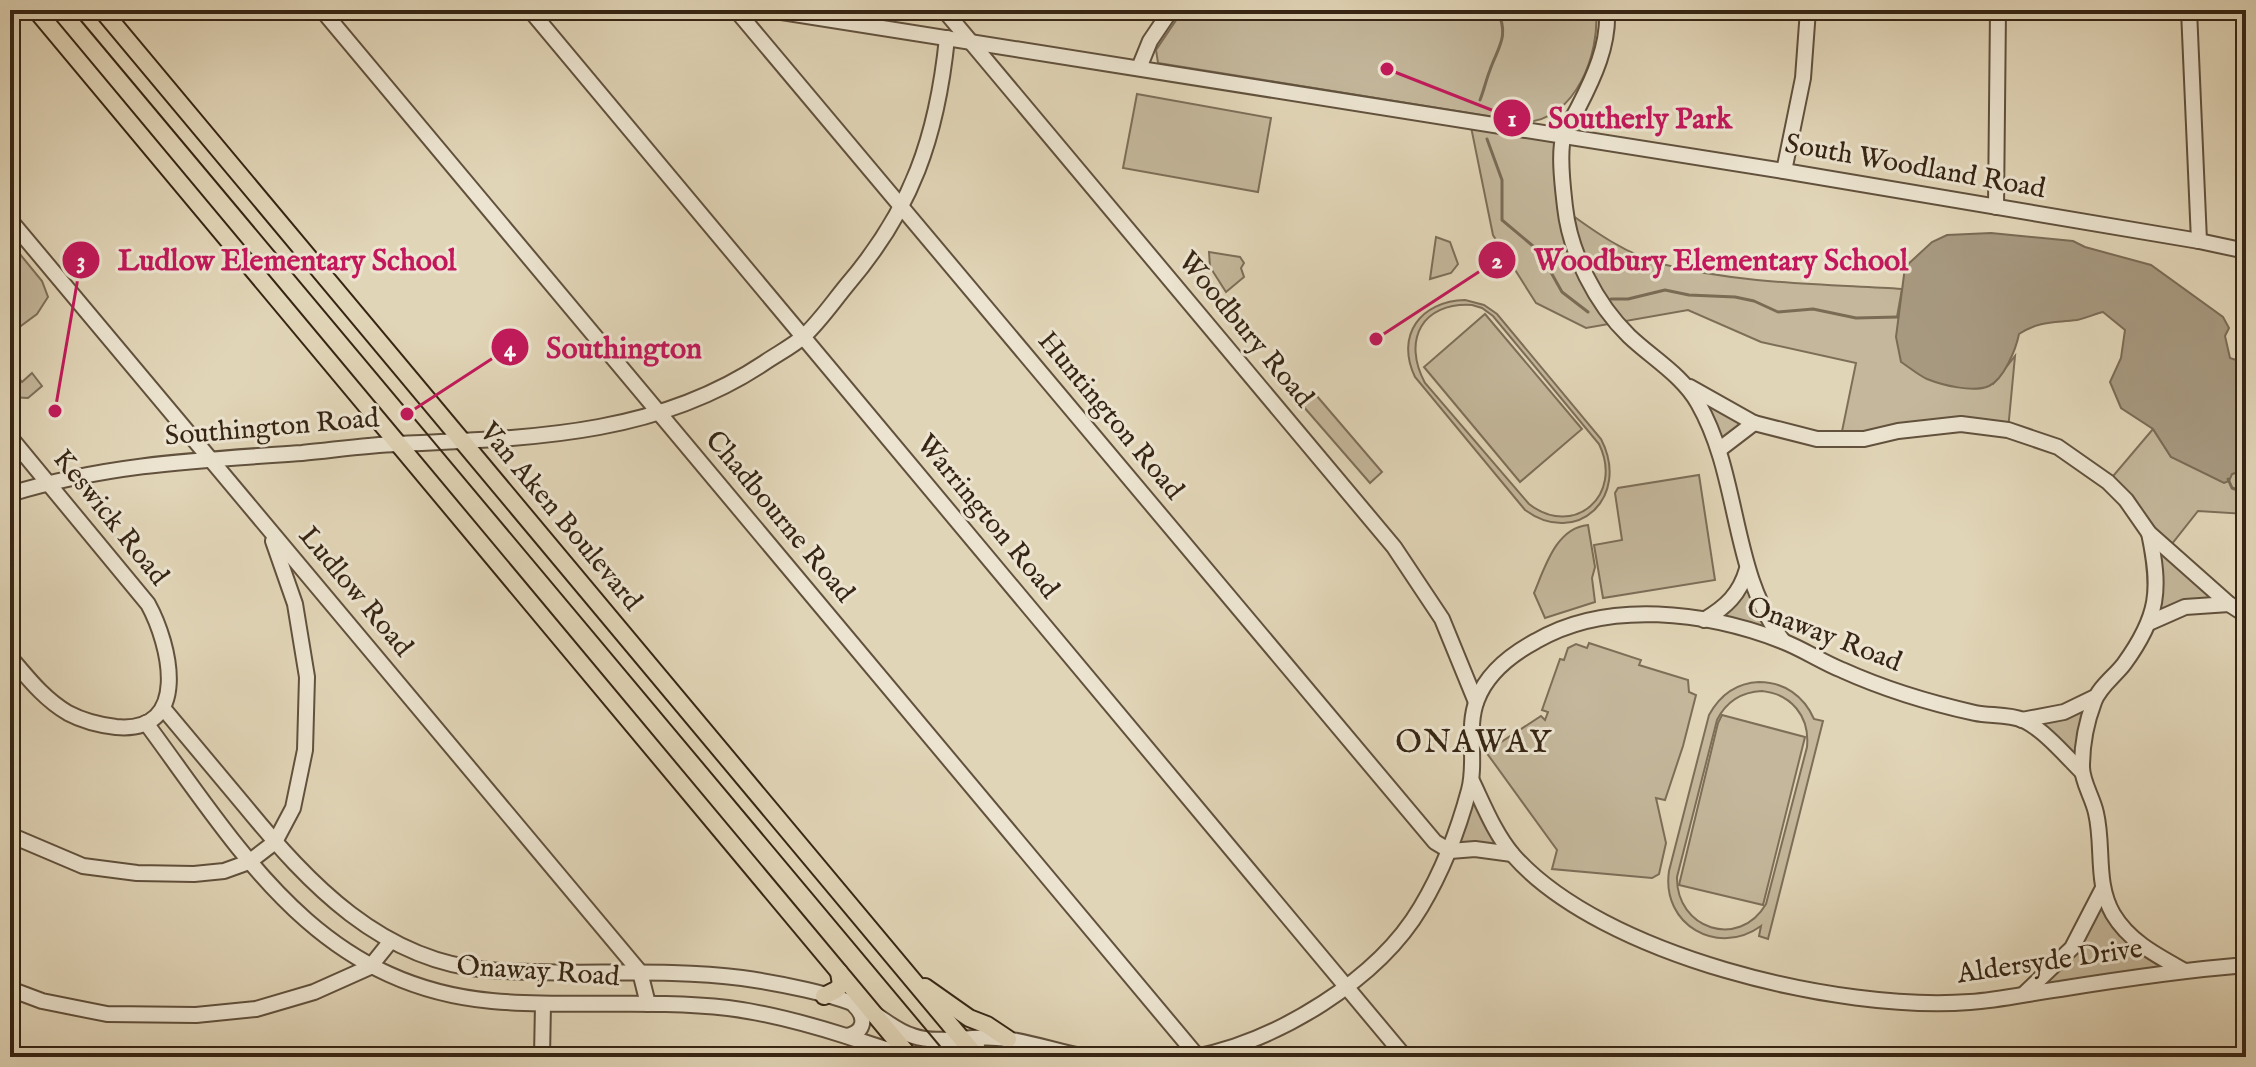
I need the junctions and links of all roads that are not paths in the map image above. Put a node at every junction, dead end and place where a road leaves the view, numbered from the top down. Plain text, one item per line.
1 (36, 10) edge
2 (102, 10) edge
3 (322, 10) edge
4 (530, 10) edge
5 (736, 10) edge
6 (769, 10) edge
7 (944, 10) edge
8 (958, 10) edge
9 (1171, 10) edge
10 (1607, 10) edge
11 (1808, 10) edge
12 (1998, 10) edge
13 (2189, 10) edge
14 (947, 38) junction
15 (969, 42) junction
16 (1139, 68) junction
17 (1563, 136) junction
18 (1784, 171) junction
19 (1996, 207) junction
20 (902, 209) junction
21 (10, 220) edge
22 (2199, 241) junction
23 (2246, 251) edge
24 (803, 337) junction
25 (1689, 387) junction
26 (658, 413) junction
27 (1754, 423) junction
28 (10, 437) edge
29 (463, 442) junction
30 (398, 444) junction
31 (1720, 449) junction
32 (211, 458) junction
33 (48, 482) junction
34 (10, 494) edge
35 (271, 532) junction
36 (2149, 533) junction
37 (1747, 569) junction
38 (323, 595) junction
39 (295, 604) junction
40 (2229, 604) junction
41 (2246, 615) edge
42 (1704, 620) junction
43 (2151, 622) junction
44 (1783, 641) junction
45 (10, 657) edge
46 (2095, 697) junction
47 (1476, 702) junction
48 (163, 708) junction
49 (2022, 720) junction
50 (146, 723) junction
51 (2082, 772) junction
52 (1472, 781) junction
53 (10, 835) edge
54 (275, 842) junction
55 (1450, 851) junction
56 (1512, 854) junction
57 (249, 862) junction
58 (2102, 890) junction
59 (390, 942) junction
60 (2246, 965) edge
61 (370, 967) junction
62 (2183, 970) junction
63 (640, 972) junction
64 (839, 972) junction
65 (910, 977) junction
66 (1345, 987) junction
67 (10, 989) edge
68 (2024, 994) junction
69 (824, 996) junction
70 (543, 1004) junction
71 (648, 1004) junction
72 (852, 1004) junction
73 (875, 1015) junction
74 (847, 1036) junction
75 (1002, 1038) junction
76 (969, 1048) edge
77 (542, 1057) edge
78 (917, 1057) edge
79 (1086, 1057) edge
80 (1197, 1057) edge
81 (1405, 1057) edge

1 - 30 main road
2 - 29 main road, Van Aken Boulevard
3 - 26 street, Chadbourne Road
4 - 24 street, Warrington Road
5 - 20 street, Huntington Road
6 - 14 street, South Woodland Road
7 - 15 street, Woodbury Road
8 - 15 street
9 - 16 street
10 - 17 street
11 - 18 street
12 - 19 street
13 - 22 street
14 - 15 street, South Woodland Road
14 - 20 street, Southington Road
15 - 16 street, South Woodland Road
15 - 47 street, Woodbury Road
16 - 17 street, South Woodland Road
17 - 18 street, South Woodland Road
17 - 25 street
18 - 19 street, South Woodland Road
19 - 22 street, South Woodland Road
20 - 24 street, Southington Road
20 - 55 street, Huntington Road
21 - 32 street, Ludlow Road
22 - 23 street, South Woodland Road
24 - 26 street, Southington Road
24 - 66 street, Warrington Road
25 - 27 street
25 - 31 street
26 - 29 street, Southington Road
26 - 80 street, Chadbourne Road
27 - 31 street
27 - 36 street
28 - 33 street, Keswick Road
29 - 30 street, Southington Road
29 - 65 main road, Van Aken Boulevard
30 - 32 street, Southington Road
30 - 64 main road
31 - 37 street
32 - 33 street, Southington Road
32 - 35 street, Ludlow Road
33 - 34 street, Southington Road
33 - 48 street, Keswick Road
35 - 38 street, Ludlow Road
35 - 39 street
36 - 40 street
36 - 43 street
37 - 42 street
37 - 44 street
38 - 39 street
38 - 63 street, Ludlow Road
39 - 54 street
40 - 41 street
40 - 43 street
42 - 44 street, Onaway Road
42 - 47 street, Onaway Road
43 - 46 street
44 - 49 street, Onaway Road
45 - 50 street
46 - 49 street
46 - 51 street
47 - 52 street
48 - 50 street
48 - 54 street, Onaway Road
49 - 51 street, Onaway Road
50 - 57 street, Onaway Road
51 - 58 street
52 - 55 street
52 - 56 street, Aldersyde Drive
53 - 57 street
54 - 57 street
54 - 59 street, Onaway Road
55 - 56 street
55 - 66 street
56 - 68 street, Aldersyde Drive
57 - 61 street, Onaway Road
58 - 62 street
58 - 68 street
59 - 61 street
59 - 63 street, Onaway Road
60 - 62 street, Aldersyde Drive
61 - 67 street
61 - 70 street, Onaway Road
62 - 68 street, Aldersyde Drive
63 - 69 street, Onaway Road
63 - 71 street, Ludlow Road
64 - 69 main road
64 - 73 main road
65 - 75 main road
65 - 76 main road, Van Aken Boulevard
66 - 80 street
66 - 81 street, Warrington Road
69 - 72 street, Onaway Road
70 - 71 street, Onaway Road
70 - 77 street
71 - 74 street, Onaway Road
72 - 73 street, Onaway Road
72 - 74 street
73 - 76 street, Onaway Road
73 - 78 main road
74 - 78 street, Onaway Road
75 - 76 street, Onaway Road
75 - 79 street
76 - 78 street, Onaway Road

